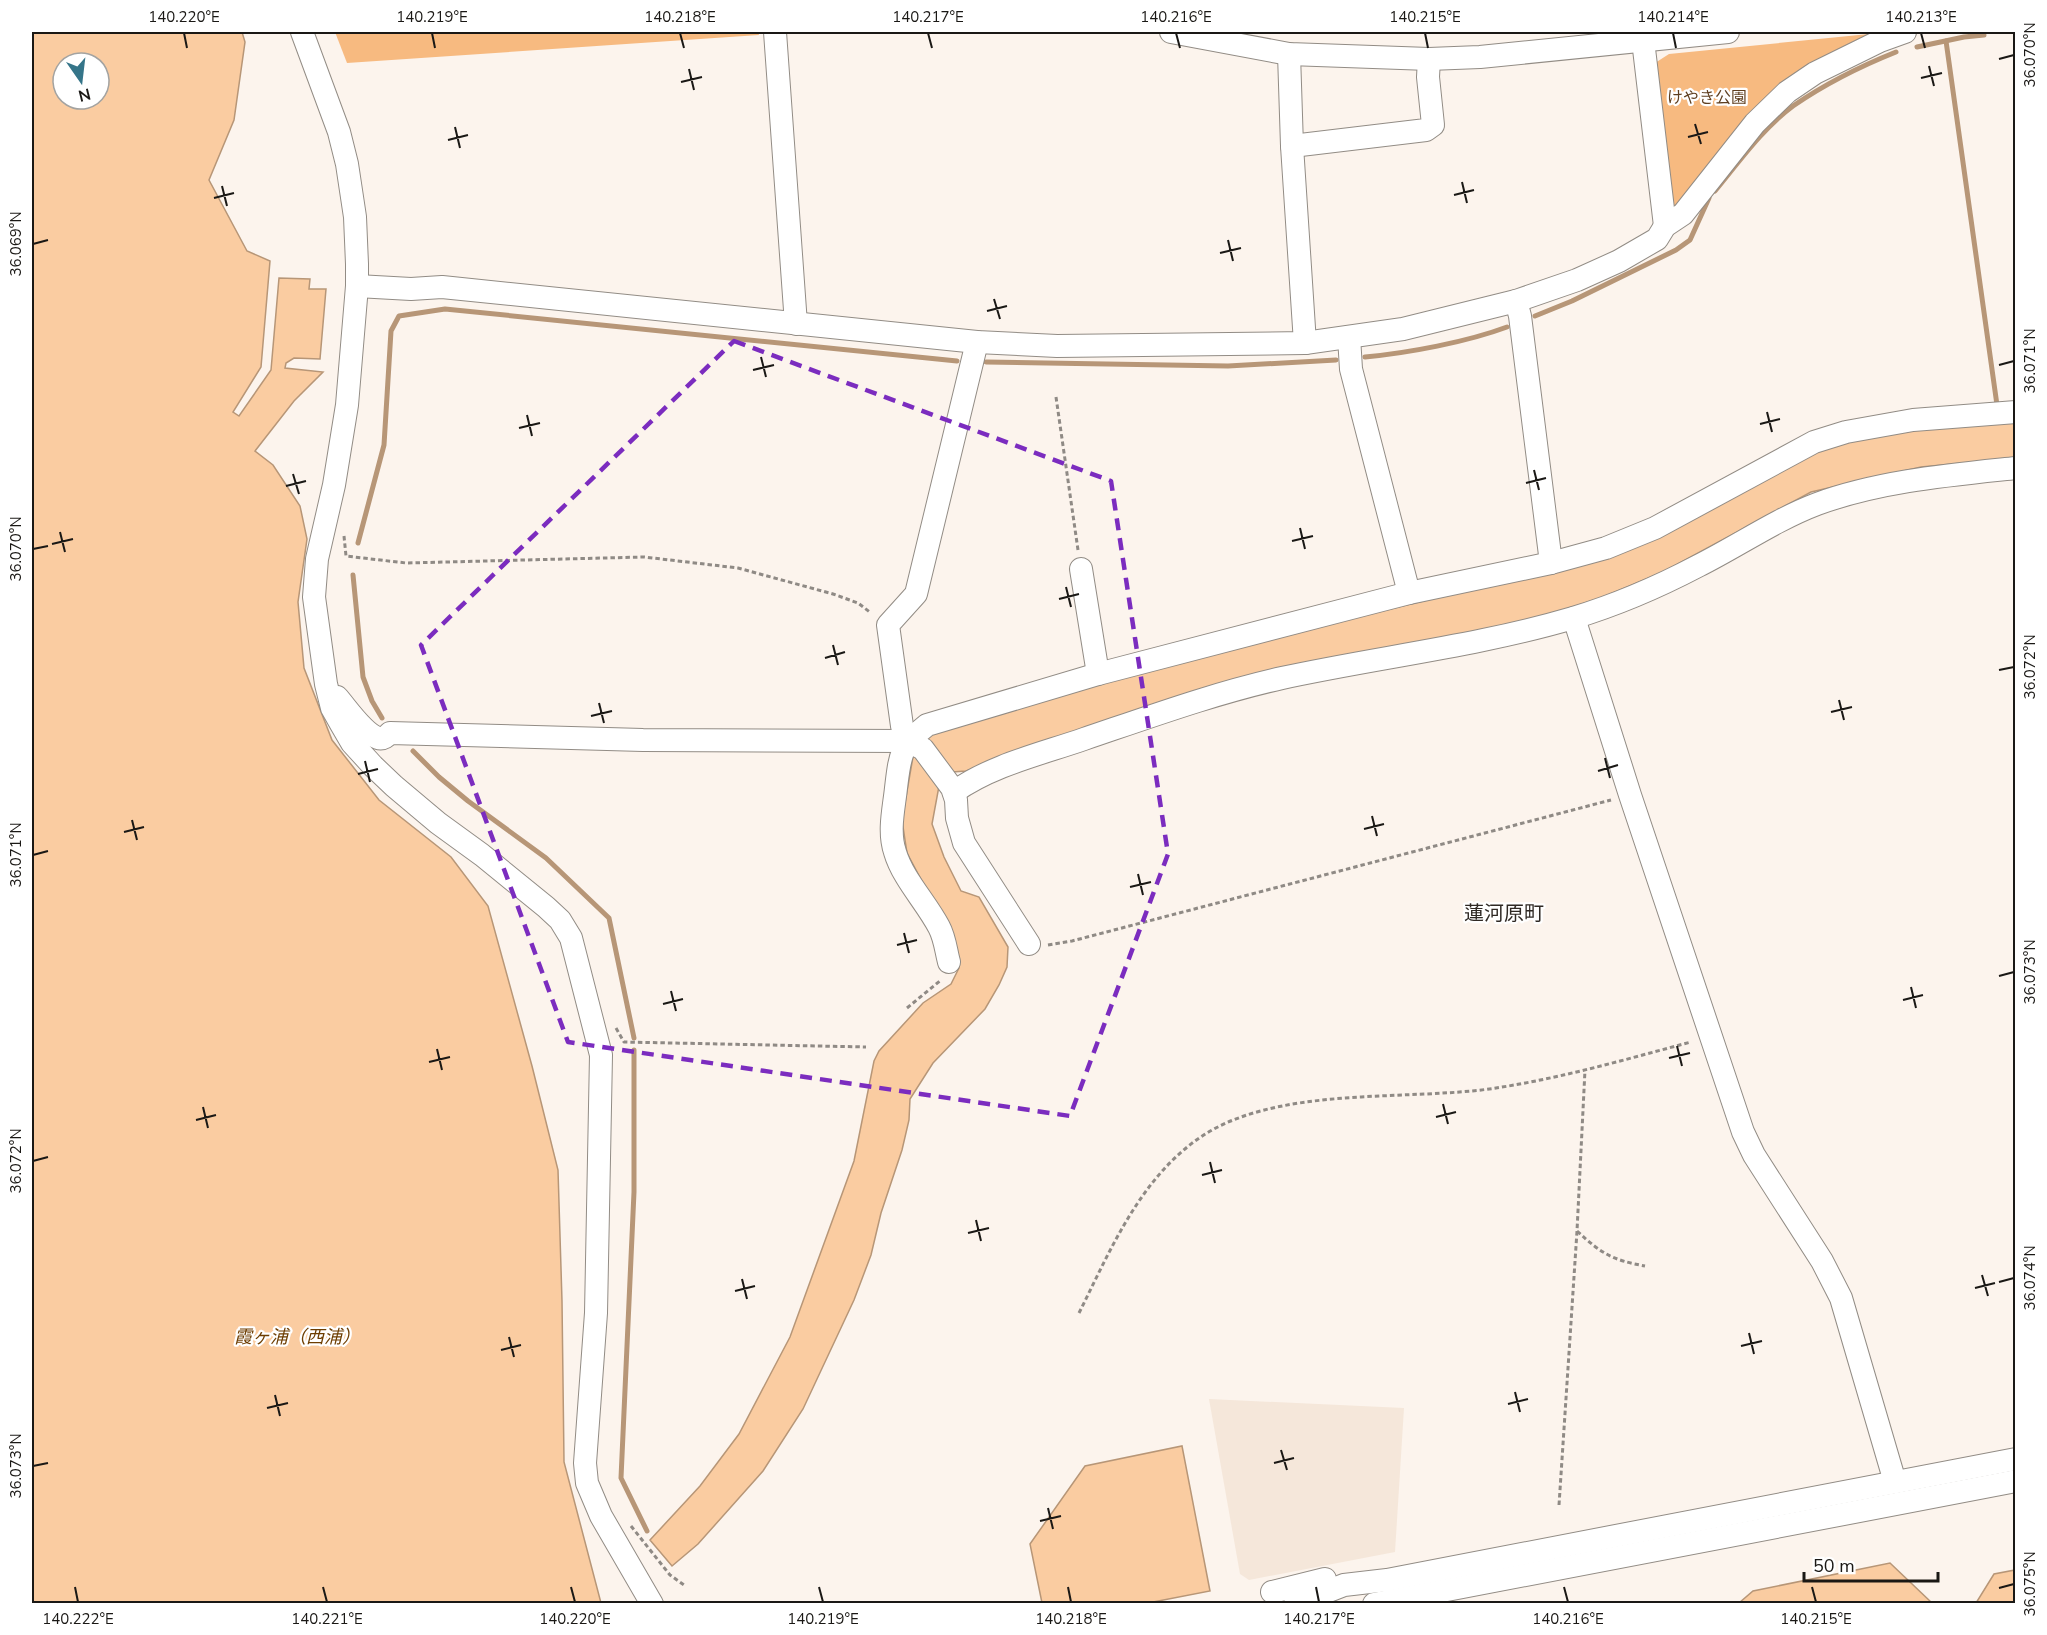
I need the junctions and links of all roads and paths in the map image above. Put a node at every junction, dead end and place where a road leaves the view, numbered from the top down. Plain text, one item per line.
1 (302, 32) edge
2 (775, 32) edge
3 (1171, 32) edge
4 (1728, 32) edge
5 (1905, 32) edge
6 (1642, 36) edge
7 (1289, 54) junction
8 (1429, 59) junction
9 (1292, 146) junction
10 (1665, 226) junction
11 (357, 286) junction
12 (1516, 301) junction
13 (796, 324) junction
14 (1349, 337) junction
15 (977, 342) junction
16 (1305, 343) junction
17 (1056, 397) dead end
18 (2016, 412) edge
19 (2016, 468) edge
20 (344, 532) dead end
21 (1551, 563) junction
22 (1081, 569) joint
23 (1409, 593) junction
24 (1574, 618) junction
25 (888, 625) junction
26 (1098, 674) junction
27 (326, 684) junction
28 (915, 745) junction
29 (950, 786) junction
30 (1630, 795) junction
31 (1029, 944) joint
32 (949, 962) joint
33 (907, 1008) dead end
34 (615, 1026) dead end
35 (1710, 1037) junction
36 (866, 1047) dead end
37 (1585, 1070) junction
38 (1577, 1231) junction
39 (1645, 1266) dead end
40 (1079, 1313) dead end
41 (2016, 1459) edge
42 (2016, 1481) edge
43 (1895, 1482) junction
44 (1559, 1505) dead end
45 (1344, 1585) junction
46 (1272, 1592) dead end
47 (652, 1604) edge
48 (1295, 1604) edge
49 (1374, 1604) edge

1 - 11 street
2 - 13 street
3 - 7 street
4 - 6 street
5 - 10 street
6 - 8 street
6 - 10 street
7 - 8 street
7 - 9 street
8 - 9 street
9 - 16 street
10 - 12 street
11 - 13 street
11 - 27 street
12 - 14 street
12 - 21 street
13 - 15 street
14 - 16 street
14 - 23 street
15 - 16 street
15 - 25 street
17 - 22 path
18 - 21 street
19 - 24 street
20 - 25 path
21 - 23 street
22 - 26 street
23 - 26 street
24 - 29 street
24 - 30 street
25 - 28 street
26 - 28 street
27 - 28 street
27 - 47 street
28 - 29 street
28 - 32 street
29 - 31 street
30 - 31 path
30 - 35 street
32 - 33 path
34 - 36 path
35 - 37 path
35 - 43 street
37 - 38 path
37 - 40 path
38 - 39 path
38 - 44 path
41 - 43 street
42 - 49 street
43 - 45 street
45 - 46 street
45 - 48 street

